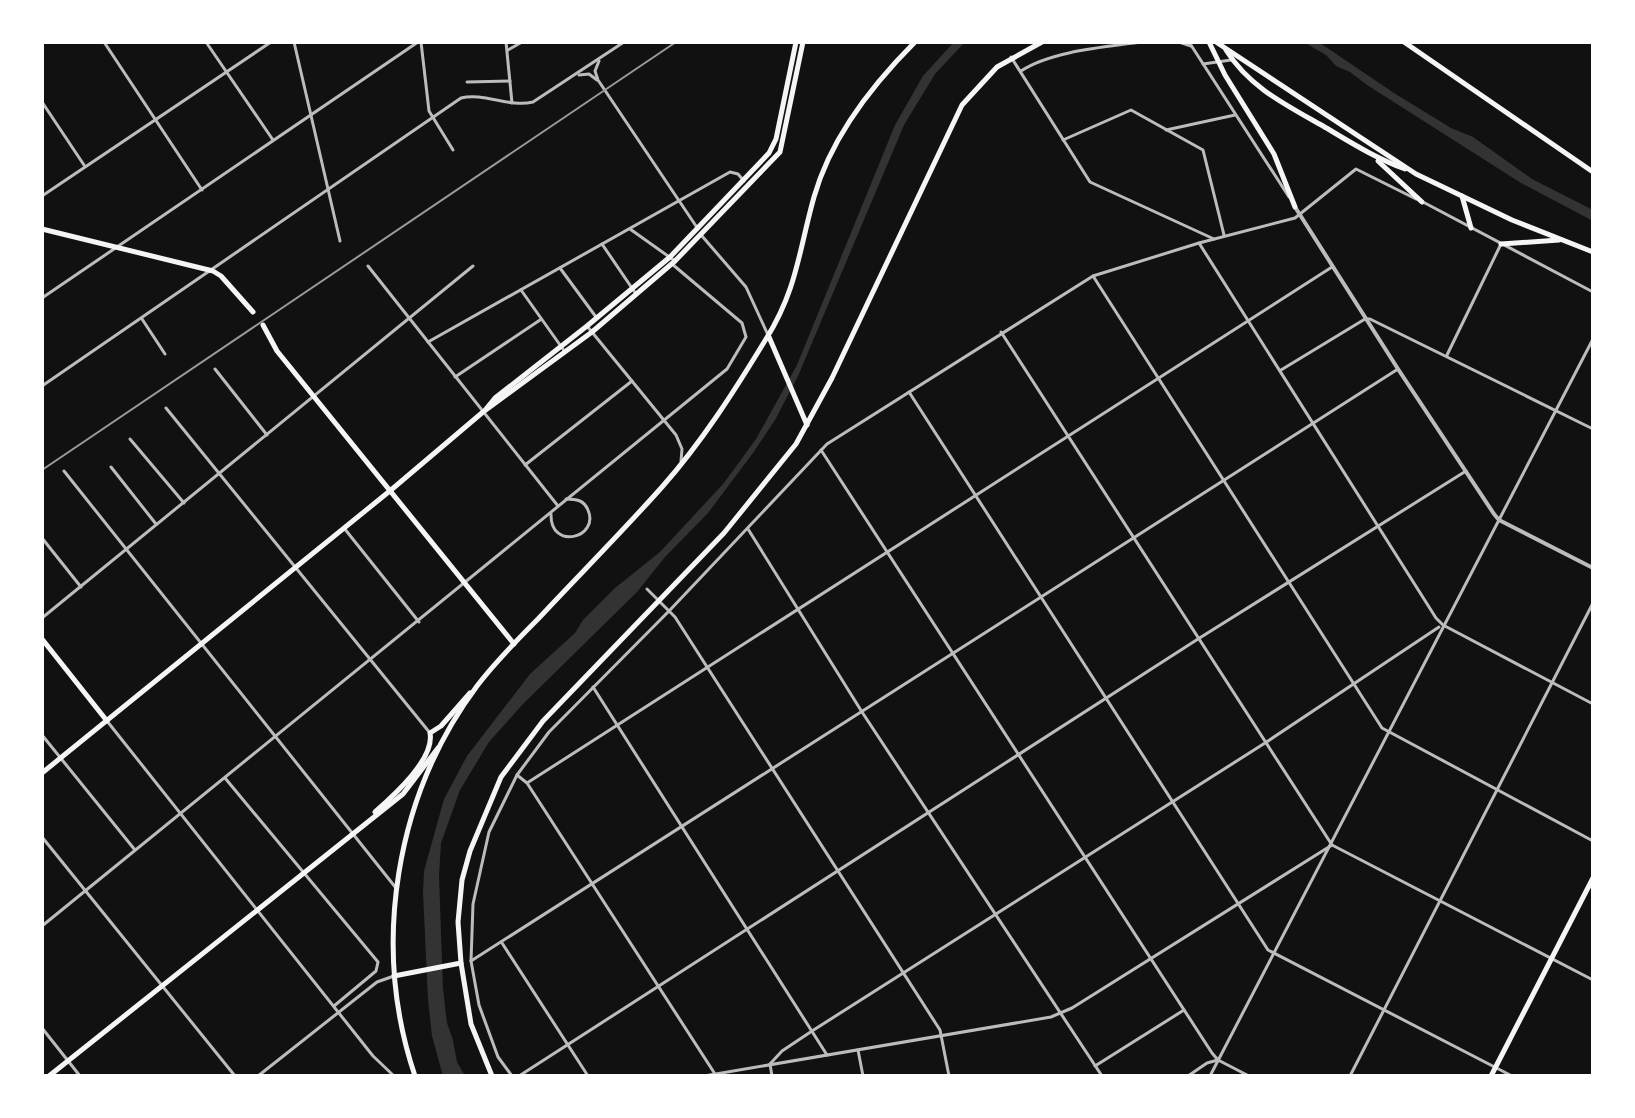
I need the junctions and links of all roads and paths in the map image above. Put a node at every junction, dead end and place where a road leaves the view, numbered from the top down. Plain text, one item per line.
1 (104, 42) edge
2 (206, 42) edge
3 (271, 42) edge
4 (294, 42) edge
5 (420, 42) edge
6 (506, 42) edge
7 (522, 42) edge
8 (624, 42) edge
9 (796, 42) edge
10 (803, 42) edge
11 (915, 42) edge
12 (1042, 42) edge
13 (1141, 42) edge
14 (1179, 42) edge
15 (1209, 42) edge
16 (1219, 42) edge
17 (1404, 42) edge
18 (1190, 44) edge
19 (507, 51) junction
20 (1011, 57) junction
21 (601, 58) junction
22 (1243, 58) junction
23 (1203, 64) junction
24 (1021, 71) junction
25 (226, 72) junction
26 (575, 75) junction
27 (598, 80) junction
28 (510, 81) junction
29 (467, 82) dead end
30 (42, 102) edge
31 (512, 103) junction
32 (311, 114) junction
33 (1235, 115) junction
34 (432, 118) junction
35 (156, 120) junction
36 (1166, 130) junction
37 (273, 140) junction
38 (1063, 140) junction
39 (453, 150) dead end
40 (1374, 157) junction
41 (85, 167) junction
42 (1593, 172) edge
43 (1416, 174) junction
44 (744, 180) junction
45 (749, 186) junction
46 (202, 190) junction
47 (329, 190) junction
48 (42, 196) edge
49 (1462, 196) junction
50 (679, 201) junction
51 (1422, 202) junction
52 (1295, 207) junction
53 (1300, 215) junction
54 (1471, 228) junction
55 (42, 229) edge
56 (630, 229) junction
57 (700, 232) junction
58 (1225, 236) junction
59 (1214, 239) junction
60 (1564, 240) junction
61 (340, 241) dead end
62 (1199, 243) junction
63 (602, 244) junction
64 (1501, 244) junction
65 (116, 247) junction
66 (1593, 252) edge
67 (672, 260) junction
68 (368, 266) dead end
69 (473, 266) dead end
70 (1332, 267) junction
71 (560, 268) junction
72 (213, 271) junction
73 (1093, 276) junction
74 (521, 290) junction
75 (635, 292) junction
76 (1593, 292) edge
77 (42, 298) edge
78 (253, 312) dead end
79 (142, 319) junction
80 (1365, 319) junction
81 (410, 320) junction
82 (540, 320) junction
83 (599, 320) junction
84 (1248, 321) junction
85 (263, 325) dead end
86 (590, 329) junction
87 (1001, 332) junction
88 (769, 338) junction
89 (1593, 339) edge
90 (428, 342) junction
91 (563, 350) junction
92 (165, 354) dead end
93 (1447, 355) junction
94 (215, 369) dead end
95 (1398, 369) junction
96 (1280, 370) junction
97 (42, 376) edge
98 (455, 377) junction
99 (1159, 378) junction
100 (632, 381) junction
101 (44, 384) edge
102 (909, 392) junction
103 (316, 396) junction
104 (166, 408) dead end
105 (1557, 410) junction
106 (483, 412) junction
107 (665, 421) junction
108 (1314, 423) junction
109 (807, 425) junction
110 (1593, 429) edge
111 (268, 435) junction
112 (1068, 437) junction
113 (130, 439) dead end
114 (821, 450) junction
115 (525, 465) junction
116 (680, 465) junction
117 (111, 467) dead end
118 (64, 471) dead end
119 (1466, 471) junction
120 (221, 474) junction
121 (1225, 480) junction
122 (391, 490) junction
123 (977, 495) junction
124 (566, 499) junction
125 (184, 503) junction
126 (558, 506) junction
127 (553, 511) junction
128 (1499, 520) junction
129 (157, 525) junction
130 (1380, 526) junction
131 (344, 528) junction
132 (748, 529) junction
133 (42, 538) edge
134 (1133, 539) junction
135 (127, 550) junction
136 (887, 551) junction
137 (296, 567) junction
138 (1593, 568) edge
139 (1289, 582) junction
140 (466, 584) junction
141 (81, 587) junction
142 (647, 589) dead end
143 (1042, 597) junction
144 (1593, 603) edge
145 (670, 610) junction
146 (798, 610) junction
147 (42, 618) edge
148 (419, 622) junction
149 (1443, 625) junction
150 (42, 639) edge
151 (1198, 639) junction
152 (514, 644) junction
153 (202, 645) junction
154 (954, 653) junction
155 (371, 661) junction
156 (707, 667) junction
157 (1552, 683) junction
158 (1354, 684) junction
159 (477, 686) junction
160 (593, 687) junction
161 (1107, 698) junction
162 (1593, 704) edge
163 (862, 712) junction
164 (107, 721) junction
165 (618, 725) junction
166 (430, 733) junction
167 (1387, 733) junction
168 (42, 735) edge
169 (276, 737) junction
170 (1265, 743) junction
171 (439, 746) junction
172 (1018, 755) junction
173 (61, 758) junction
174 (773, 769) junction
175 (42, 773) edge
176 (517, 775) junction
177 (225, 778) junction
178 (527, 783) junction
179 (1497, 791) junction
180 (1173, 802) junction
181 (182, 813) junction
182 (929, 813) junction
183 (682, 827) junction
184 (353, 834) junction
185 (42, 837) edge
186 (1593, 841) edge
187 (1332, 845) junction
188 (136, 850) junction
189 (1085, 857) junction
190 (839, 871) junction
191 (304, 873) junction
192 (1593, 878) edge
193 (594, 884) junction
194 (398, 890) junction
195 (85, 892) junction
196 (1440, 901) junction
197 (1238, 903) junction
198 (258, 909) junction
199 (996, 914) junction
200 (42, 926) edge
201 (747, 930) junction
202 (502, 943) junction
203 (1274, 955) junction
204 (1151, 959) junction
205 (1551, 959) junction
206 (471, 961) junction
207 (461, 963) junction
208 (903, 972) junction
209 (398, 975) junction
210 (1593, 980) edge
211 (162, 986) junction
212 (659, 986) junction
213 (334, 1006) junction
214 (1184, 1010) junction
215 (1384, 1010) junction
216 (339, 1012) junction
217 (1061, 1013) junction
218 (42, 1028) edge
219 (812, 1031) junction
220 (942, 1036) junction
221 (567, 1044) junction
222 (858, 1050) junction
223 (827, 1055) junction
224 (1218, 1060) junction
225 (68, 1061) junction
226 (770, 1064) junction
227 (1095, 1066) junction
228 (1495, 1067) junction
229 (715, 1074) junction
230 (49, 1076) edge
231 (80, 1076) edge
232 (235, 1076) edge
233 (258, 1076) edge
234 (394, 1076) edge
235 (415, 1076) edge
236 (492, 1076) edge
237 (512, 1076) edge
238 (519, 1076) edge
239 (588, 1076) edge
240 (704, 1076) edge
241 (772, 1076) edge
242 (863, 1076) edge
243 (949, 1076) edge
244 (1102, 1076) edge
245 (1188, 1076) edge
246 (1210, 1076) edge
247 (1249, 1076) edge
248 (1350, 1076) edge
249 (1491, 1076) edge
250 (1512, 1076) edge

1 - 35 street
2 - 25 street
3 - 25 street
4 - 32 street
5 - 32 street
5 - 34 street
6 - 19 street
7 - 19 street
8 - 21 street
9 - 44 main road
10 - 45 main road
11 - 88 main road
12 - 20 main road
13 - 24 street
14 - 18 street
15 - 52 main road
16 - 22 main road
16 - 40 main road
17 - 42 main road
18 - 23 street
19 - 28 street
20 - 24 street
20 - 109 main road
21 - 26 street
21 - 27 street
22 - 23 street
22 - 43 main road
23 - 33 street
24 - 38 street
25 - 35 street
25 - 37 street
26 - 27 street
26 - 31 street
27 - 50 street
28 - 29 street
28 - 31 street
30 - 41 street
31 - 34 street
32 - 37 street
32 - 47 street
33 - 36 street
33 - 52 street
34 - 39 street
34 - 47 street
35 - 41 street
35 - 46 street
36 - 38 street
36 - 58 street
37 - 46 street
38 - 59 street
40 - 43 main road
40 - 51 main road
41 - 48 street
43 - 49 main road
44 - 45 street
44 - 50 street
44 - 57 main road
45 - 57 main road
46 - 65 street
47 - 61 street
47 - 72 street
49 - 54 main road
49 - 60 main road
50 - 56 street
50 - 57 street
51 - 53 street
51 - 54 street
52 - 53 street
53 - 58 street
53 - 70 street
54 - 64 street
55 - 65 main road
56 - 63 street
56 - 67 street
57 - 67 main road
57 - 88 street
58 - 59 street
59 - 62 street
60 - 64 main road
60 - 66 main road
62 - 73 street
62 - 84 street
63 - 71 street
63 - 75 street
64 - 76 street
64 - 93 street
65 - 72 main road
65 - 77 street
67 - 75 main road
67 - 107 street
68 - 81 street
69 - 81 street
70 - 80 street
70 - 84 street
71 - 74 street
71 - 83 street
72 - 78 main road
72 - 79 street
73 - 87 street
73 - 99 street
74 - 82 street
74 - 90 street
75 - 83 main road
79 - 92 street
79 - 101 street
80 - 93 street
80 - 95 street
80 - 96 street
81 - 90 street
81 - 103 street
82 - 91 street
82 - 98 street
83 - 86 main road
84 - 96 street
84 - 99 street
85 - 103 main road
86 - 91 main road
86 - 100 street
87 - 102 street
87 - 112 street
88 - 109 main road
88 - 116 main road
89 - 105 street
90 - 98 street
91 - 106 main road
93 - 105 street
94 - 111 street
95 - 108 street
95 - 119 street
96 - 108 street
97 - 101 street
98 - 106 street
99 - 112 street
99 - 121 street
100 - 107 street
100 - 115 street
102 - 114 street
102 - 123 street
103 - 111 street
103 - 122 main road
104 - 120 street
105 - 110 street
105 - 128 street
106 - 115 street
106 - 122 main road
107 - 116 street
107 - 124 street
108 - 121 street
108 - 130 street
109 - 207 main road
111 - 120 street
112 - 123 street
112 - 134 street
113 - 125 street
114 - 132 street
114 - 136 street
115 - 126 street
116 - 152 main road
117 - 129 street
118 - 135 street
119 - 128 street
119 - 130 street
120 - 125 street
120 - 137 street
121 - 134 street
121 - 139 street
122 - 131 main road
122 - 140 main road
123 - 136 street
123 - 143 street
124 - 126 street
124 - 127 street
125 - 129 street
126 - 127 street
127 - 140 street
128 - 138 street
128 - 149 street
129 - 135 street
130 - 139 street
130 - 149 street
131 - 137 main road
131 - 148 street
132 - 145 street
132 - 146 street
133 - 141 street
134 - 143 street
134 - 151 street
135 - 141 street
135 - 153 street
136 - 146 street
136 - 154 street
137 - 153 main road
137 - 155 street
139 - 151 street
139 - 158 street
140 - 148 street
140 - 152 main road
141 - 147 street
142 - 145 street
143 - 154 street
143 - 161 street
144 - 157 street
145 - 156 street
145 - 160 street
146 - 156 street
146 - 163 street
148 - 155 street
149 - 157 street
149 - 158 street
149 - 167 street
150 - 164 main road
151 - 161 street
151 - 170 street
152 - 159 main road
153 - 164 main road
153 - 169 street
154 - 163 street
154 - 172 street
155 - 166 street
155 - 169 street
156 - 165 street
156 - 174 street
157 - 162 street
157 - 179 street
158 - 167 street
158 - 170 street
159 - 166 main road
159 - 171 main road
160 - 165 street
160 - 176 street
161 - 172 street
161 - 180 street
163 - 174 street
163 - 182 street
164 - 173 main road
164 - 181 street
165 - 178 street
165 - 183 street
166 - 184 main road
167 - 179 street
167 - 187 street
168 - 173 street
169 - 177 street
169 - 184 street
170 - 180 street
170 - 187 street
171 - 184 main road
171 - 194 main road
172 - 182 street
172 - 189 street
173 - 175 main road
173 - 188 street
174 - 183 street
174 - 190 street
176 - 178 street
176 - 206 street
177 - 181 street
177 - 191 street
178 - 193 street
179 - 186 street
179 - 196 street
180 - 189 street
180 - 197 street
181 - 188 street
181 - 198 street
182 - 190 street
182 - 199 street
183 - 193 street
183 - 201 street
184 - 191 main road
184 - 194 street
185 - 195 street
187 - 196 street
187 - 197 street
187 - 203 street
188 - 195 street
189 - 199 street
189 - 204 street
190 - 201 street
190 - 208 street
191 - 198 main road
191 - 213 street
192 - 205 main road
193 - 202 street
193 - 212 street
194 - 209 main road
195 - 200 street
195 - 211 street
196 - 205 street
196 - 215 street
197 - 203 street
197 - 204 street
198 - 211 main road
198 - 213 street
199 - 208 street
199 - 217 street
201 - 212 street
201 - 219 street
202 - 206 street
202 - 221 street
203 - 215 street
203 - 224 street
204 - 214 street
204 - 217 street
205 - 210 street
205 - 228 main road
206 - 237 street
207 - 209 main road
207 - 236 main road
208 - 219 street
208 - 220 street
209 - 216 street
209 - 235 main road
211 - 225 main road
211 - 232 street
212 - 221 street
212 - 229 street
213 - 216 street
214 - 224 street
214 - 227 street
215 - 228 street
215 - 248 street
216 - 233 street
216 - 234 street
217 - 220 street
217 - 227 street
218 - 225 street
219 - 223 street
219 - 226 street
220 - 222 street
220 - 243 street
221 - 238 street
221 - 239 street
222 - 223 street
222 - 242 street
223 - 226 street
224 - 245 street
224 - 246 street
224 - 247 street
225 - 230 main road
225 - 231 street
226 - 229 street
226 - 241 street
227 - 244 street
228 - 249 main road
228 - 250 street
229 - 240 street

